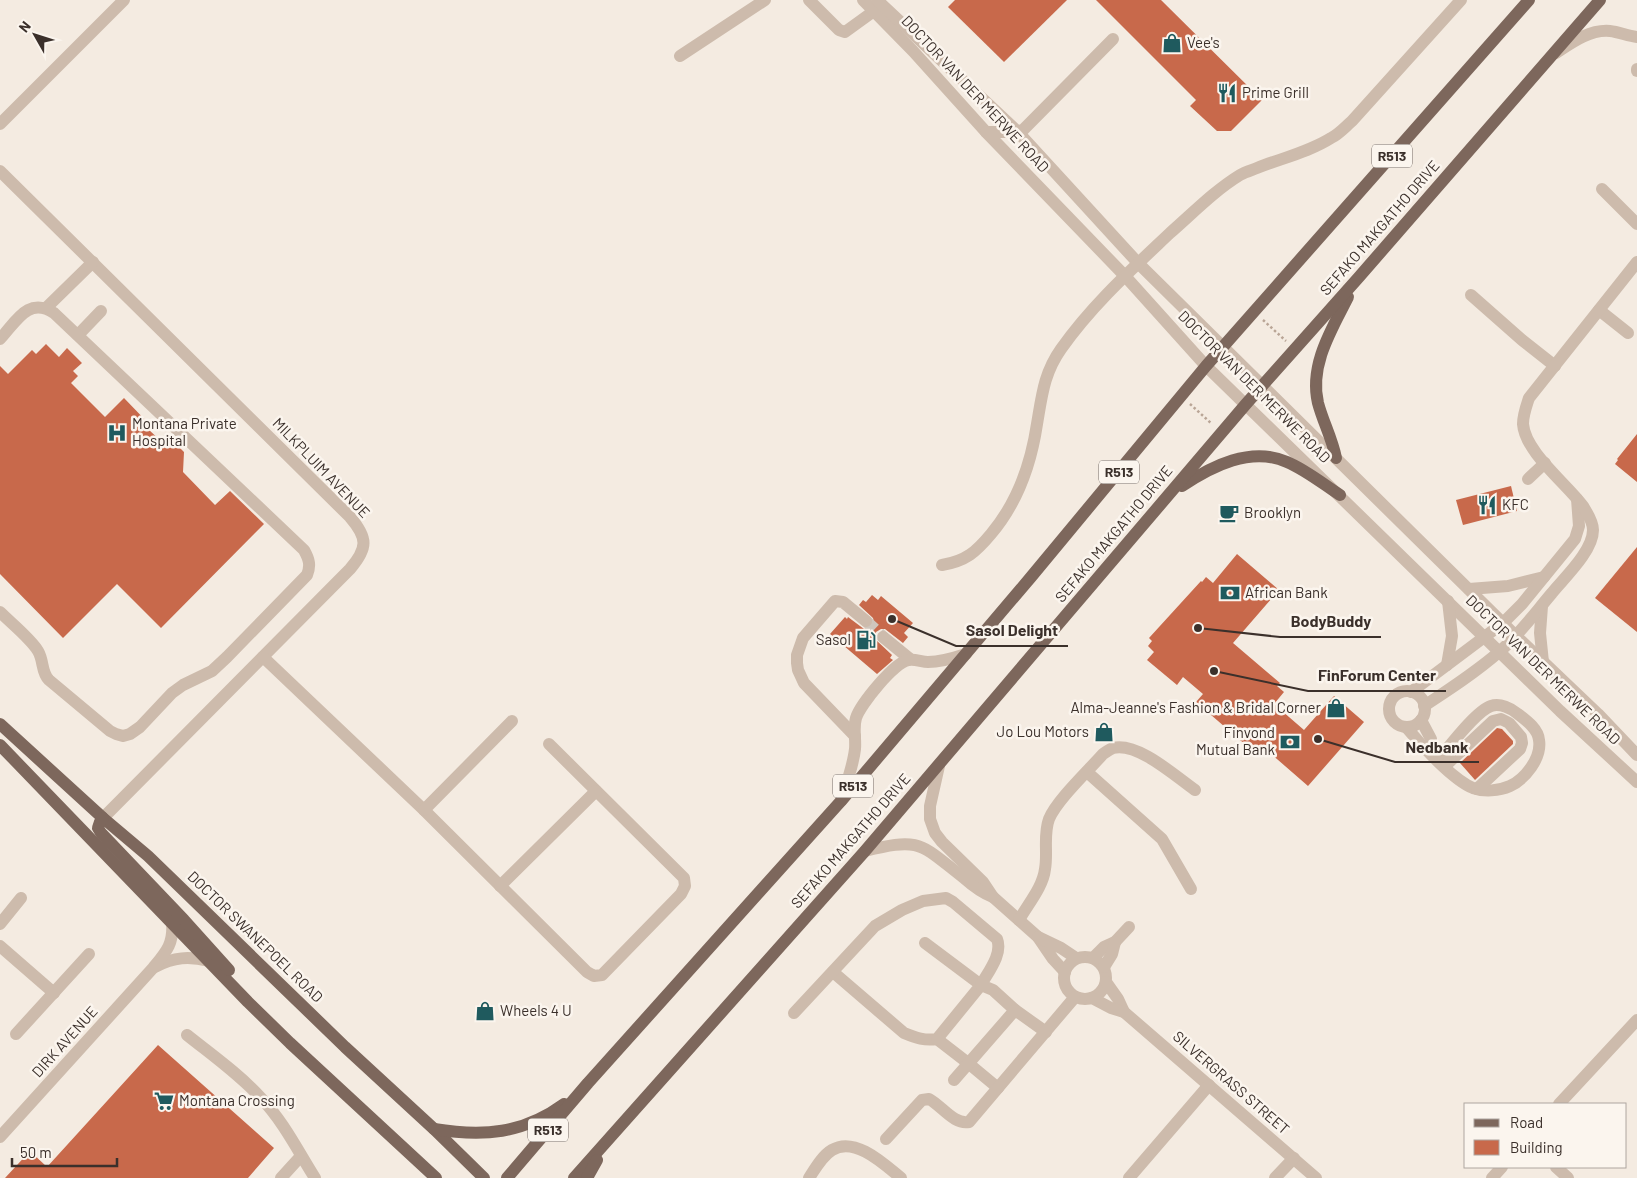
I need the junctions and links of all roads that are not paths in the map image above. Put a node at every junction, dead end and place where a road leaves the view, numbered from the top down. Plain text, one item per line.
1 (124, 0) edge
2 (765, 0) edge
3 (810, 0) edge
4 (1461, 0) edge
5 (1529, 0) edge
6 (1600, 0) edge
7 (871, 3) edge
8 (1637, 38) edge
9 (1113, 39) dead end
10 (680, 56) dead end
11 (1552, 56) junction
12 (0, 124) edge
13 (986, 132) junction
14 (1018, 132) junction
15 (0, 171) edge
16 (1602, 189) dead end
17 (1637, 224) edge
18 (1637, 262) edge
19 (1138, 263) junction
20 (96, 265) junction
21 (1124, 276) junction
22 (1359, 277) junction
23 (1471, 295) dead end
24 (1600, 310) junction
25 (50, 311) junction
26 (100, 311) dead end
27 (1628, 333) dead end
28 (78, 335) junction
29 (0, 339) edge
30 (1224, 346) junction
31 (1206, 366) junction
32 (1555, 366) junction
33 (1263, 385) junction
34 (1246, 404) junction
35 (1336, 458) junction
36 (1545, 463) junction
37 (1528, 478) dead end
38 (1169, 494) junction
39 (1340, 495) junction
40 (1576, 497) junction
41 (942, 565) dead end
42 (1544, 577) junction
43 (1468, 589) junction
44 (1448, 601) junction
45 (1542, 606) junction
46 (0, 612) edge
47 (866, 621) tunnel mouth
48 (1503, 623) junction
49 (1516, 636) junction
50 (883, 637) tunnel mouth
51 (1485, 638) junction
52 (1500, 652) junction
53 (966, 654) junction
54 (262, 657) junction
55 (910, 660) junction
56 (1543, 662) junction
57 (1447, 665) junction
58 (1411, 692) junction
59 (1424, 706) junction
60 (1598, 714) junction
61 (1421, 720) junction
62 (512, 721) dead end
63 (0, 724) edge
64 (1406, 727) junction
65 (855, 736) junction
66 (1637, 742) edge
67 (549, 744) dead end
68 (0, 745) edge
69 (1637, 754) edge
70 (1438, 760) junction
71 (939, 766) junction
72 (1087, 772) junction
73 (1637, 782) edge
74 (1478, 789) junction
75 (596, 790) junction
76 (1194, 790) dead end
77 (841, 801) junction
78 (424, 810) junction
79 (103, 818) junction
80 (865, 851) junction
81 (500, 886) junction
82 (1191, 890) dead end
83 (994, 897) junction
84 (21, 898) dead end
85 (1019, 920) junction
86 (172, 922) junction
87 (0, 924) edge
88 (1129, 927) dead end
89 (1038, 937) junction
90 (1115, 942) junction
91 (925, 943) dead end
92 (0, 946) edge
93 (89, 954) dead end
94 (1076, 958) junction
95 (1093, 958) junction
96 (209, 961) junction
97 (1104, 967) junction
98 (153, 968) junction
99 (833, 972) junction
100 (1065, 972) junction
101 (1106, 982) junction
102 (981, 984) junction
103 (54, 994) junction
104 (1075, 997) junction
105 (1092, 998) junction
106 (1015, 1010) junction
107 (1124, 1012) junction
108 (794, 1013) dead end
109 (263, 1017) junction
110 (1637, 1020) edge
111 (1046, 1032) junction
112 (16, 1034) dead end
113 (187, 1035) dead end
114 (938, 1039) junction
115 (968, 1063) junction
116 (954, 1080) dead end
117 (588, 1083) junction
118 (1209, 1085) junction
119 (998, 1088) junction
120 (1560, 1103) edge
121 (623, 1123) junction
122 (434, 1129) junction
123 (0, 1137) edge
124 (886, 1139) dead end
125 (301, 1156) junction
126 (1294, 1158) junction
127 (1501, 1168) edge
128 (1557, 1168) edge
129 (281, 1178) edge
130 (315, 1178) edge
131 (436, 1178) edge
132 (484, 1178) edge
133 (507, 1178) edge
134 (574, 1178) edge
135 (587, 1178) edge
136 (809, 1178) edge
137 (901, 1178) edge
138 (1129, 1178) edge
139 (1275, 1178) edge
140 (1316, 1178) edge
141 (1492, 1178) edge
142 (1568, 1178) edge

1 - 12 street
2 - 10 street
3 - 7 street
4 - 19 street
5 - 30 main road, R513
6 - 11 main road, SEFAKO MAKGATHO DRIVE
7 - 13 street, DOCTOR VAN DER MERWE ROAD
7 - 14 street, DOCTOR VAN DER MERWE ROAD
8 - 11 street
9 - 14 street
11 - 22 main road, SEFAKO MAKGATHO DRIVE
13 - 14 street
13 - 21 street, DOCTOR VAN DER MERWE ROAD
14 - 19 street, DOCTOR VAN DER MERWE ROAD
15 - 20 street, MILKPLUIM AVENUE
16 - 17 street
18 - 24 street
19 - 21 street
19 - 30 street, DOCTOR VAN DER MERWE ROAD
20 - 25 street
20 - 54 street, MILKPLUIM AVENUE
21 - 31 street, DOCTOR VAN DER MERWE ROAD
21 - 41 street
22 - 33 main road, SEFAKO MAKGATHO DRIVE
22 - 35 main road
23 - 32 street
24 - 27 street
24 - 32 street
25 - 28 street
25 - 29 street
26 - 28 street
28 - 46 street
30 - 31 main road, R513
30 - 33 street, DOCTOR VAN DER MERWE ROAD
31 - 34 street, DOCTOR VAN DER MERWE ROAD
31 - 53 main road, R513
32 - 36 street
33 - 34 main road, SEFAKO MAKGATHO DRIVE
33 - 35 street, DOCTOR VAN DER MERWE ROAD
34 - 38 main road, SEFAKO MAKGATHO DRIVE
34 - 39 street, DOCTOR VAN DER MERWE ROAD
35 - 43 street, DOCTOR VAN DER MERWE ROAD
36 - 37 street
36 - 40 street
38 - 39 main road
38 - 71 main road, SEFAKO MAKGATHO DRIVE
39 - 44 street, DOCTOR VAN DER MERWE ROAD
40 - 42 street
40 - 45 street
42 - 43 street
42 - 48 street
43 - 48 street, DOCTOR VAN DER MERWE ROAD
44 - 51 street, DOCTOR VAN DER MERWE ROAD
44 - 57 street
45 - 49 street
45 - 56 street
47 - 65 street
48 - 49 street, DOCTOR VAN DER MERWE ROAD
48 - 51 street
49 - 52 street
49 - 56 street, DOCTOR VAN DER MERWE ROAD
50 - 55 street
51 - 52 street, DOCTOR VAN DER MERWE ROAD
51 - 57 street
52 - 59 street
52 - 73 street, DOCTOR VAN DER MERWE ROAD
53 - 55 street
53 - 77 main road, R513
54 - 78 street
54 - 79 street, MILKPLUIM AVENUE
55 - 65 street
56 - 60 street, DOCTOR VAN DER MERWE ROAD
57 - 58 street
58 - 59 street
58 - 64 street
59 - 61 street
60 - 66 street
60 - 69 street, DOCTOR VAN DER MERWE ROAD
61 - 64 street
61 - 70 street
62 - 78 street
63 - 79 main road, DOCTOR SWANEPOEL ROAD
64 - 70 street
65 - 77 street
67 - 75 street
68 - 86 main road
70 - 74 street
70 - 74 street
70 - 74 street
71 - 80 main road, SEFAKO MAKGATHO DRIVE
71 - 83 street
72 - 76 street
72 - 82 street
72 - 85 street
75 - 81 street
75 - 81 street
77 - 117 main road, R513
78 - 81 street
79 - 109 main road
79 - 122 main road, DOCTOR SWANEPOEL ROAD
80 - 83 street
80 - 121 main road, SEFAKO MAKGATHO DRIVE
83 - 85 street
84 - 87 street
85 - 89 street
86 - 96 main road
86 - 98 street, DIRK AVENUE
88 - 90 street
89 - 94 street
89 - 100 street
90 - 95 street
90 - 97 street
91 - 102 street
92 - 103 street
93 - 103 street
94 - 95 street
94 - 100 street
95 - 97 street
96 - 98 street, DIRK AVENUE
96 - 109 main road
97 - 101 street
98 - 123 street, DIRK AVENUE
99 - 102 street
99 - 108 street
99 - 114 street
100 - 104 street
101 - 105 street
101 - 107 street, SILVERGRASS STREET
102 - 106 street
102 - 114 street
103 - 112 street
104 - 105 street
104 - 111 street
105 - 107 street, SILVERGRASS STREET
106 - 111 street
106 - 115 street
107 - 118 street, SILVERGRASS STREET
109 - 131 main road
110 - 120 street
111 - 119 street
113 - 125 street
114 - 115 street
115 - 116 street
115 - 119 street
117 - 122 main road
117 - 133 main road, R513
118 - 126 street, SILVERGRASS STREET
118 - 138 street
119 - 124 street
121 - 134 main road, SEFAKO MAKGATHO DRIVE
121 - 135 main road
122 - 132 main road, DOCTOR SWANEPOEL ROAD
125 - 129 street
125 - 130 street
126 - 139 street
126 - 140 street, SILVERGRASS STREET
127 - 141 street
128 - 142 street
136 - 137 street

